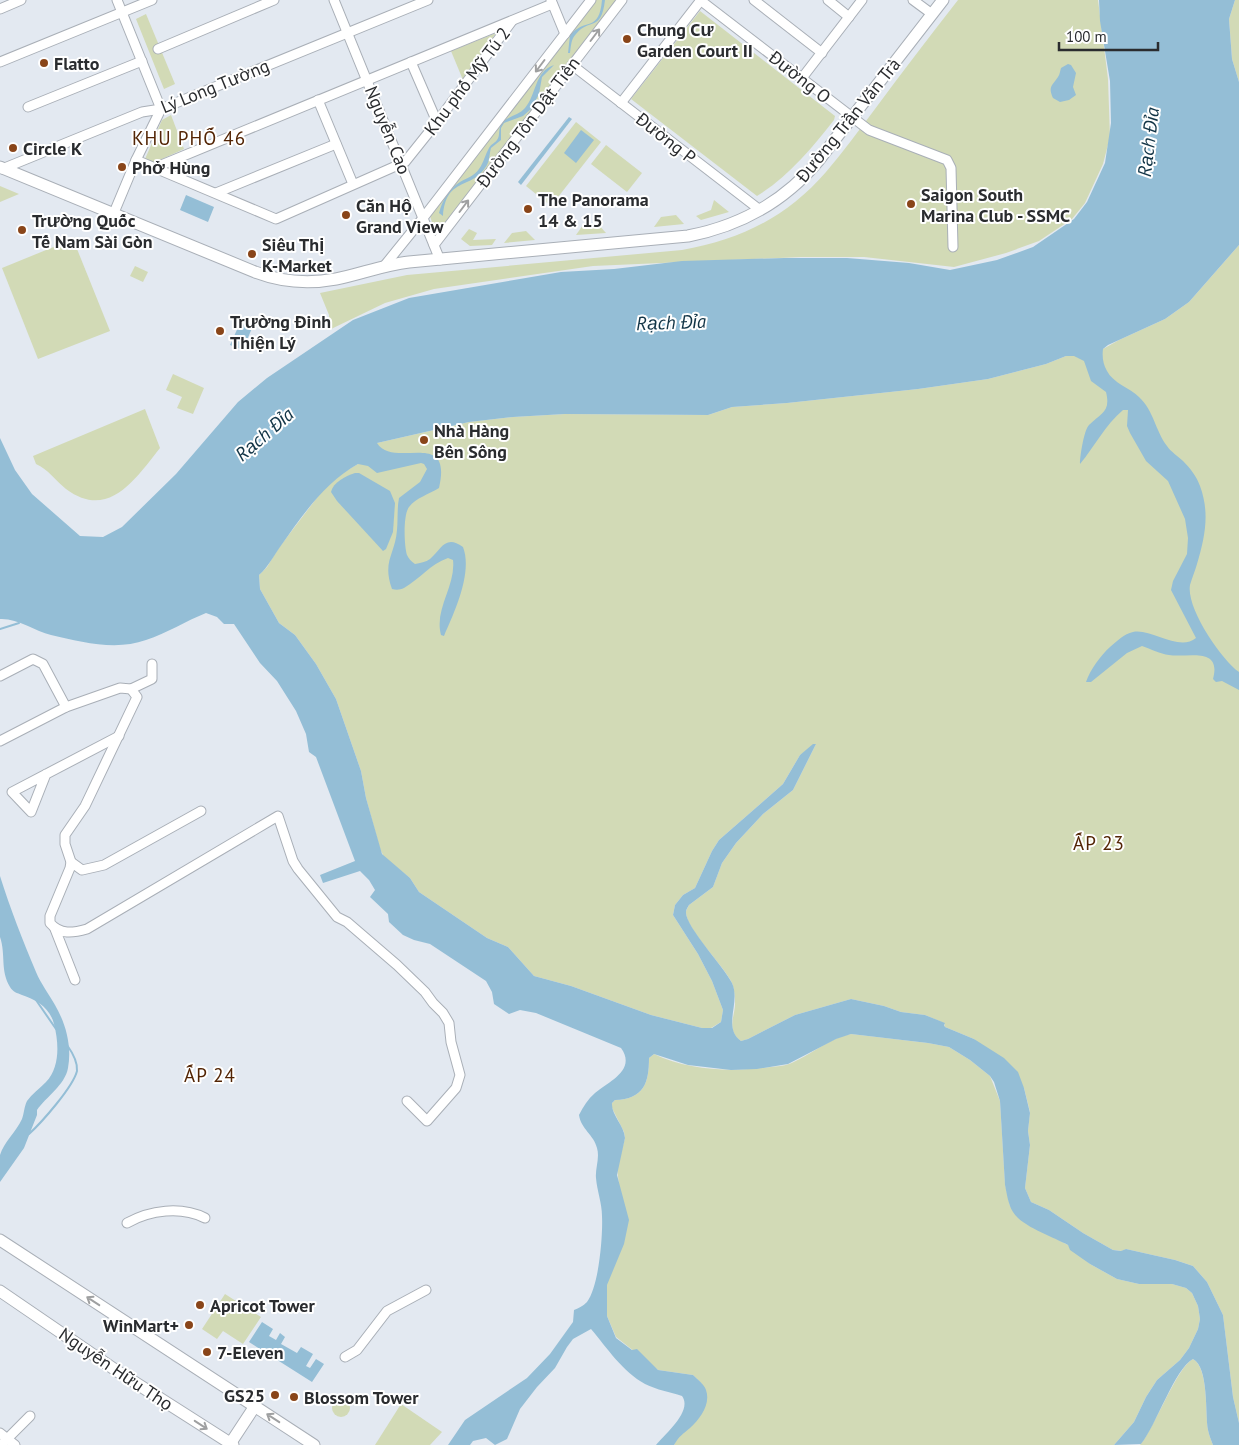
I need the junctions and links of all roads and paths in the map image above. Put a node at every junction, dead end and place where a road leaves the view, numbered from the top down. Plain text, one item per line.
1 (21, 0) edge
2 (117, 0) edge
3 (152, 0) edge
4 (274, 0) edge
5 (334, 0) edge
6 (428, 0) edge
7 (591, 0) edge
8 (622, 0) edge
9 (701, 0) edge
10 (754, 0) edge
11 (828, 0) edge
12 (862, 0) edge
13 (913, 0) edge
14 (943, 0) edge
15 (552, 2) edge
16 (0, 9) edge
17 (122, 12) junction
18 (932, 14) junction
19 (850, 17) junction
20 (512, 20) junction
21 (348, 32) junction
22 (565, 34) junction
23 (158, 49) dead end
24 (822, 53) junction
25 (142, 61) junction
26 (0, 62) edge
27 (411, 62) junction
28 (572, 65) junction
29 (802, 78) junction
30 (367, 80) junction
31 (318, 100) junction
32 (621, 103) junction
33 (28, 107) dead end
34 (161, 109) junction
35 (852, 117) junction
36 (437, 122) junction
37 (336, 144) junction
38 (136, 160) junction
39 (402, 164) junction
40 (1, 168) edge
41 (154, 168) junction
42 (353, 184) junction
43 (216, 193) junction
44 (760, 210) junction
45 (113, 215) junction
46 (424, 218) junction
47 (434, 245) junction
48 (953, 247) dead end
49 (440, 260) junction
50 (385, 265) junction
51 (152, 664) dead end
52 (0, 676) edge
53 (131, 689) junction
54 (66, 707) junction
55 (119, 736) junction
56 (0, 741) edge
57 (46, 774) dead end
58 (201, 811) dead end
59 (71, 862) junction
60 (55, 929) junction
61 (75, 980) dead end
62 (407, 1101) dead end
63 (205, 1218) dead end
64 (127, 1223) dead end
65 (0, 1240) edge
66 (426, 1290) dead end
67 (0, 1291) edge
68 (345, 1357) dead end
69 (254, 1406) junction
70 (30, 1416) dead end
71 (3, 1439) edge
72 (232, 1444) edge
73 (15, 1445) edge
74 (314, 1445) edge

1 - 16 street
2 - 17 street
3 - 17 street
4 - 23 street
5 - 21 street, Nguyễn Cao
6 - 21 street, Lý Long Tường
7 - 22 street, Đường Tôn Dật Tiên
28 -> 8 street, Đường Tôn Dật Tiên
9 - 29 street, Đường O
9 - 32 street
10 - 24 street
11 - 19 street
12 - 19 street
13 - 18 street
14 - 18 main road, Đường Trần Văn Trà
15 - 20 street, Khu phố Mỹ Tú 2
15 - 22 street
17 - 25 street
17 - 26 street
18 - 35 main road, Đường Trần Văn Trà
19 - 24 street
20 - 27 street, Khu phố Mỹ Tú 2
20 - 36 street, Khu phố Mỹ Tú 2
21 - 30 street, Nguyễn Cao
21 - 34 street, Lý Long Tường
22 -> 46 street, Đường Tôn Dật Tiên
24 - 29 street
25 - 33 street
25 - 34 street
27 - 30 street, Khu phố Mỹ Tú 2
27 - 36 street
28 - 32 street, Đường P
47 -> 28 street, Đường Tôn Dật Tiên
29 - 35 street, Đường O
30 - 31 street, Khu phố Mỹ Tú 2
30 - 39 street, Nguyễn Cao
31 - 37 street
31 - 41 street, Khu phố Mỹ Tú 2
32 - 44 street, Đường P
34 - 38 street
34 - 40 street, Lý Long Tường
35 - 44 main road, Đường Trần Văn Trà
35 - 48 street, Đường O
36 - 39 street, Khu phố Mỹ Tú 2
37 - 42 street
37 - 43 street
38 - 41 street
38 - 45 street
39 - 42 street
39 - 46 street, Nguyễn Cao
40 - 45 main road, Đường Trần Văn Trà
41 - 43 street
42 - 43 street
44 - 49 main road, Đường Trần Văn Trà
45 - 50 main road, Đường Trần Văn Trà
46 - 47 street, Nguyễn Cao
46 - 50 street, Đường Tôn Dật Tiên
47 - 49 street, Nguyễn Cao
49 - 50 main road, Đường Trần Văn Trà
51 - 53 street
52 - 54 street
53 - 54 street
53 - 55 street
54 - 56 street
55 - 57 street
55 - 59 street
58 - 59 street
59 - 60 street
60 - 61 street
60 - 62 street
63 - 64 street
69 -> 65 main road
66 - 68 street
67 -> 72 main road, Nguyễn Hữu Thọ
69 - 72 main road
74 -> 69 main road
70 - 71 street
71 - 73 street

